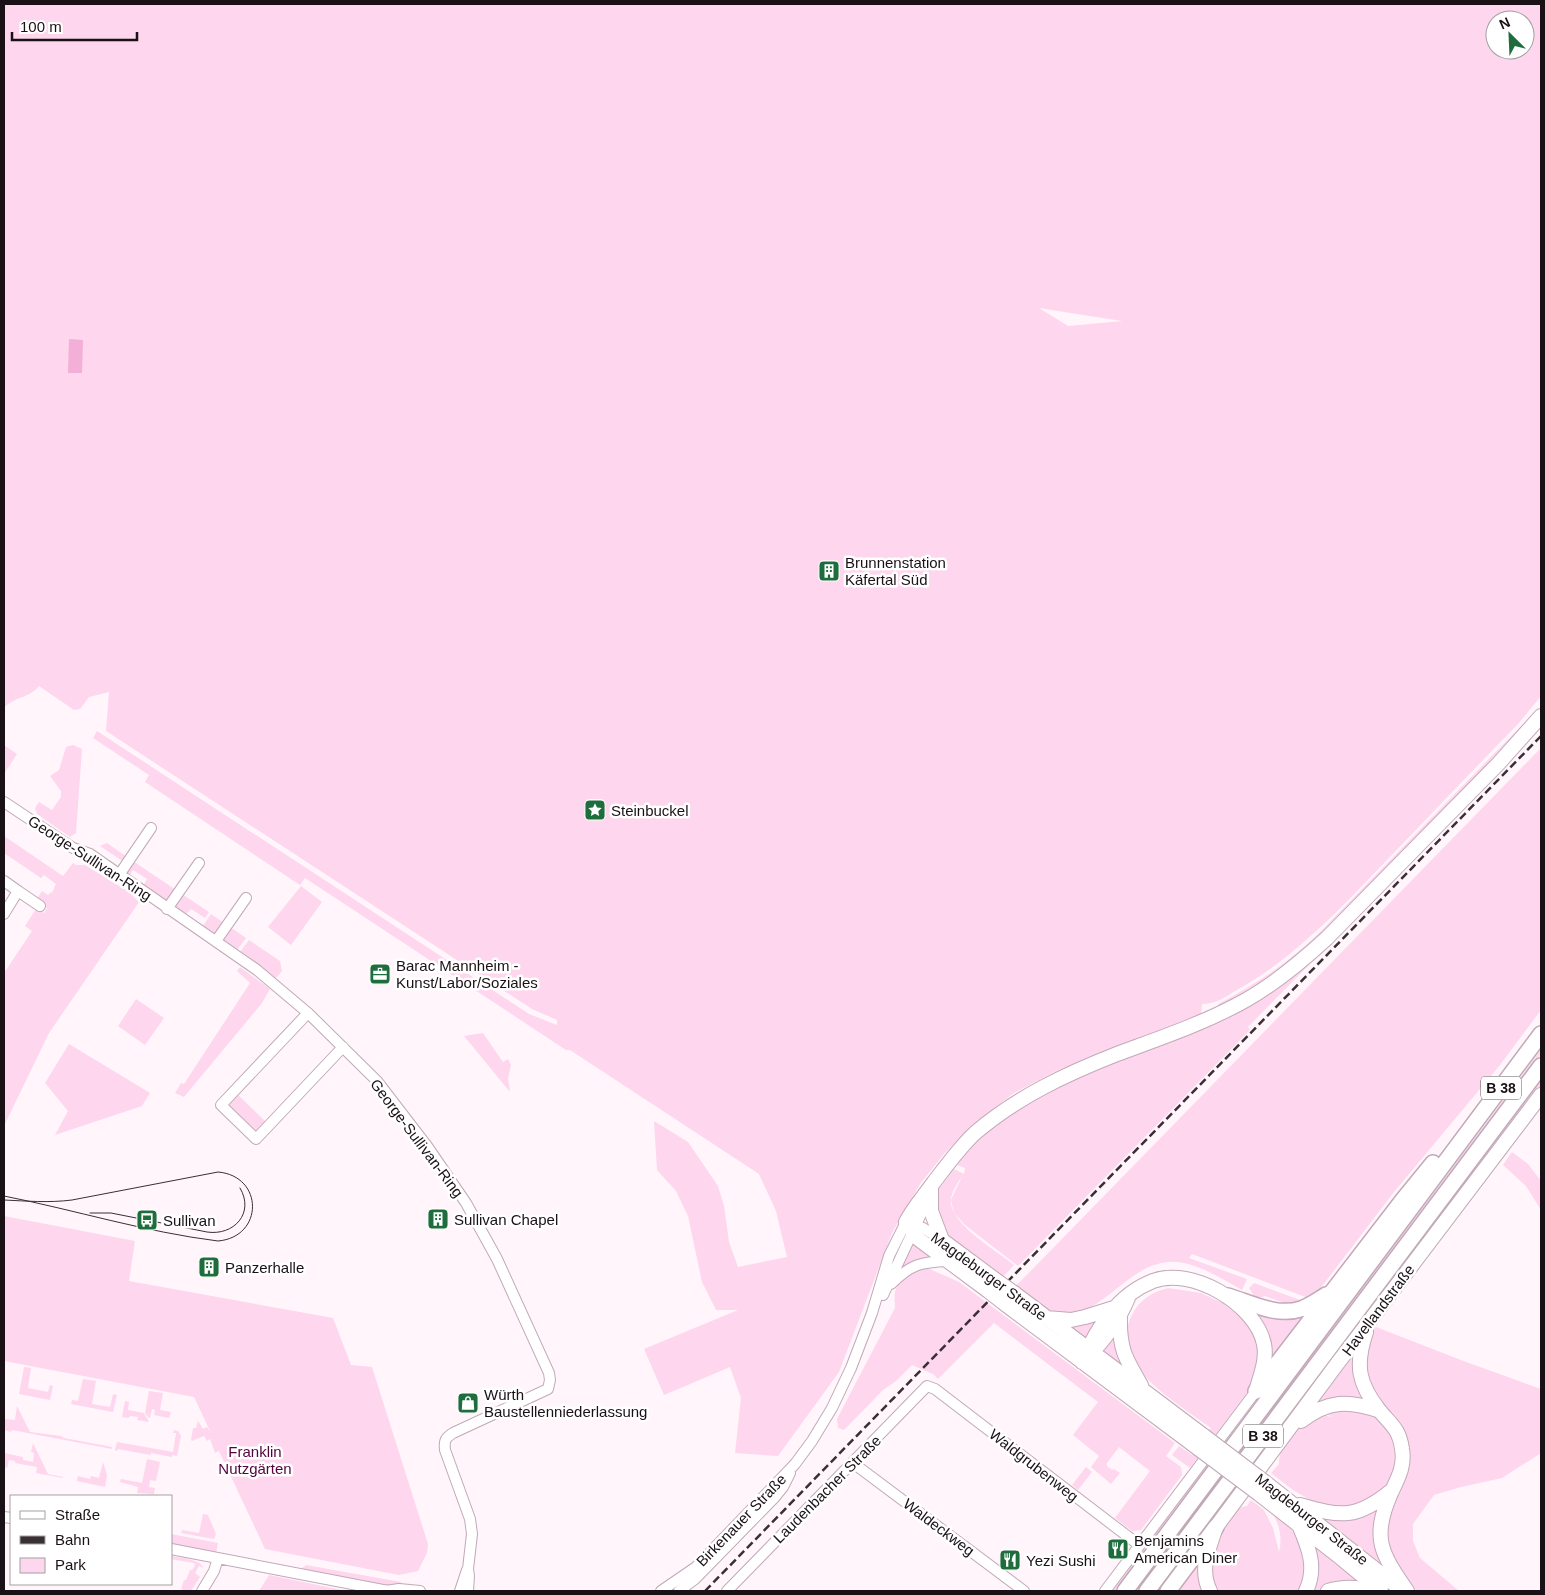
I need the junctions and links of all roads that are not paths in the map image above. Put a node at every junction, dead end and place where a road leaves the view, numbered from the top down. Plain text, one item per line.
1 (1541, 716) edge
2 (4, 802) edge
3 (151, 828) dead end
4 (199, 863) dead end
5 (120, 875) junction
6 (4, 881) edge
7 (18, 891) junction
8 (246, 898) dead end
9 (40, 906) dead end
10 (168, 908) junction
11 (4, 912) edge
12 (216, 941) junction
13 (308, 1013) junction
14 (1541, 1034) edge
15 (343, 1047) junction
16 (1541, 1066) edge
17 (1541, 1095) edge
18 (1460, 1142) junction
19 (930, 1190) junction
20 (911, 1226) junction
21 (942, 1240) junction
22 (948, 1261) junction
23 (992, 1286) junction
24 (886, 1288) junction
25 (1335, 1288) junction
26 (1228, 1296) junction
27 (1009, 1299) junction
28 (1117, 1312) junction
29 (872, 1313) junction
30 (1046, 1318) junction
31 (1369, 1322) junction
32 (1087, 1354) junction
33 (927, 1386) joint
34 (1145, 1392) junction
35 (1256, 1392) junction
36 (1380, 1411) junction
37 (1291, 1429) junction
38 (1199, 1441) junction
39 (853, 1463) junction
40 (794, 1464) junction
41 (1262, 1488) junction
42 (1392, 1491) junction
43 (1292, 1502) junction
44 (1299, 1524) junction
45 (1216, 1527) junction
46 (1139, 1545) junction
47 (172, 1549) edge
48 (218, 1558) junction
49 (468, 1569) junction
50 (202, 1591) edge
51 (387, 1591) edge
52 (420, 1591) edge
53 (460, 1591) edge
54 (468, 1591) edge
55 (661, 1591) edge
56 (679, 1591) edge
57 (727, 1591) edge
58 (1024, 1591) edge
59 (1104, 1591) edge
60 (1125, 1591) edge
61 (1147, 1591) edge
62 (1168, 1591) edge
63 (1210, 1591) edge
64 (1306, 1591) edge
65 (1328, 1591) edge
66 (1373, 1591) edge
67 (1380, 1591) edge
68 (1405, 1591) edge

1 - 19 main road
2 - 5 street, George-Sullivan-Ring
3 - 5 street
4 - 10 street
5 - 10 street, George-Sullivan-Ring
6 - 7 street
7 - 9 street
7 - 11 street
8 - 12 street
10 - 12 street, George-Sullivan-Ring
12 - 13 street, George-Sullivan-Ring
13 - 15 street, George-Sullivan-Ring
13 - 15 street
14 - 18 highway, B 38
15 - 49 street, George-Sullivan-Ring
16 - 61 highway, B 38
17 - 31 main road, Havellandstraße
18 - 25 highway
18 - 60 highway, B 38
19 - 20 main road
19 - 21 main road
20 - 21 street, Magdeburger Straße
20 - 22 main road, Magdeburger Straße
20 - 24 street, Birkenauer Straße
20 - 29 street, Birkenauer Straße
21 - 23 main road, Magdeburger Straße
22 - 23 main road, Magdeburger Straße
22 - 24 street, Birkenauer Straße
23 - 27 main road, Magdeburger Straße, bridge
24 - 29 street, Birkenauer Straße
25 - 26 highway
25 - 35 highway
26 - 28 main road
26 - 35 main road
27 - 30 main road, Magdeburger Straße
27 - 32 main road, Magdeburger Straße
28 - 30 main road
28 - 32 main road
28 - 34 main road
29 - 40 street, Birkenauer Straße
30 - 32 main road, Magdeburger Straße
31 - 36 main road
31 - 37 main road, Havellandstraße
32 - 34 main road, Magdeburger Straße
32 - 38 main road, Magdeburger Straße
33 - 39 street, Laudenbacher Straße
33 - 46 street, Waldgrubenweg
34 - 38 main road, Magdeburger Straße
35 - 46 street
36 - 37 main road
36 - 42 main road
37 - 45 main road, Havellandstraße
38 - 41 main road, Magdeburger Straße, bridge
39 - 57 street, Laudenbacher Straße
39 - 58 street, Waldeckweg
40 - 55 street, Birkenauer Straße
40 - 56 street, Birkenauer Straße
41 - 43 main road, Magdeburger Straße
41 - 44 main road, Magdeburger Straße
42 - 43 main road
42 - 68 main road
43 - 68 main road, Magdeburger Straße
44 - 64 main road
44 - 67 main road, Magdeburger Straße
45 - 62 highway
45 - 63 main road, Havellandstraße
46 - 59 street
47 - 48 street
48 - 50 street
48 - 51 street
49 - 53 street, George-Sullivan-Ring
49 - 54 street, George-Sullivan-Ring
51 - 52 street
65 - 66 main road

